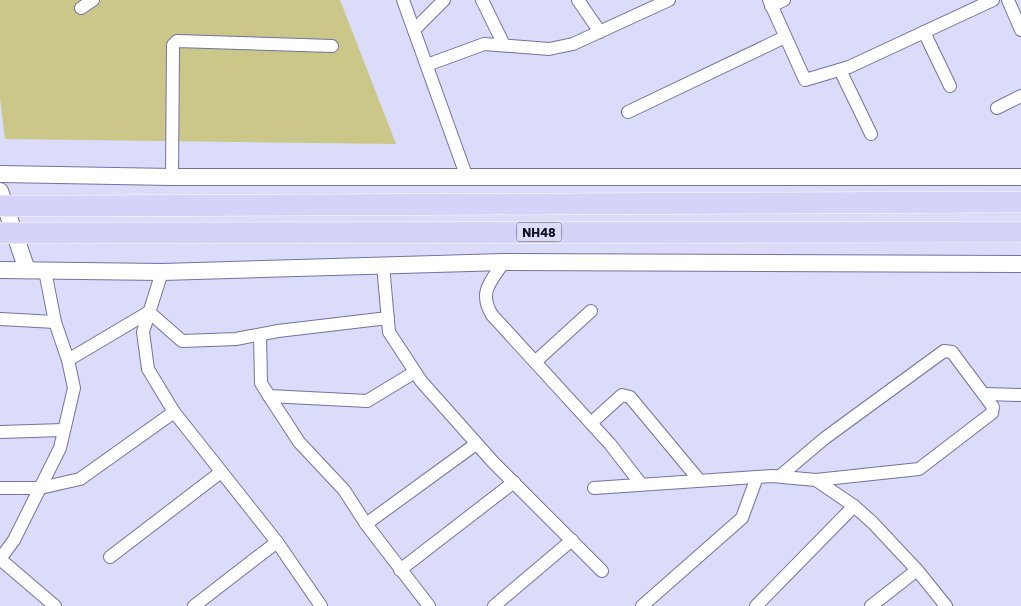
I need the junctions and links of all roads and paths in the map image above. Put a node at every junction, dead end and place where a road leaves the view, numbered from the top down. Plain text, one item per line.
1 (93, 0) edge
2 (403, 0) edge
3 (444, 0) edge
4 (482, 0) edge
5 (578, 0) edge
6 (669, 0) edge
7 (784, 0) edge
8 (994, 0) edge
9 (1008, 0) edge
10 (770, 3) edge
11 (80, 8) dead end
12 (414, 30) junction
13 (1021, 30) edge
14 (600, 32) junction
15 (924, 32) junction
16 (785, 37) junction
17 (504, 45) junction
18 (332, 46) dead end
19 (427, 65) junction
20 (840, 70) junction
21 (950, 86) dead end
22 (1021, 96) edge
23 (997, 108) dead end
24 (628, 112) dead end
25 (871, 134) dead end
26 (0, 174) edge
27 (466, 175) junction
28 (172, 177) junction
29 (1021, 177) edge
30 (0, 190) edge
31 (1021, 202) edge
32 (0, 206) edge
33 (1021, 232) edge
34 (0, 234) edge
35 (504, 262) junction
36 (1021, 264) edge
37 (383, 265) junction
38 (0, 270) edge
39 (27, 270) junction
40 (45, 271) junction
41 (162, 272) junction
42 (591, 311) dead end
43 (148, 312) junction
44 (388, 318) junction
45 (0, 319) edge
46 (56, 322) junction
47 (260, 334) junction
48 (68, 360) junction
49 (535, 362) junction
50 (415, 372) junction
51 (985, 394) junction
52 (1021, 395) edge
53 (269, 396) junction
54 (174, 412) junction
55 (591, 424) junction
56 (63, 430) junction
57 (0, 432) edge
58 (476, 444) junction
59 (221, 472) junction
60 (780, 476) junction
61 (757, 477) junction
62 (699, 480) junction
63 (816, 480) junction
64 (514, 482) junction
65 (641, 484) junction
66 (0, 488) edge
67 (40, 488) junction
68 (594, 488) dead end
69 (854, 506) junction
70 (366, 524) junction
71 (572, 540) junction
72 (277, 542) junction
73 (110, 557) dead end
74 (0, 559) edge
75 (400, 570) junction
76 (917, 570) junction
77 (602, 571) dead end
78 (55, 606) edge
79 (194, 606) edge
80 (321, 606) edge
81 (429, 606) edge
82 (494, 606) edge
83 (642, 606) edge
84 (756, 606) edge
85 (871, 606) edge
86 (946, 606) edge

1 - 11 street
2 - 12 street
3 - 12 street
4 - 17 street
5 - 14 street
6 - 14 street
7 - 10 street
8 - 15 street
9 - 13 street
10 - 16 street
12 - 19 street
14 - 17 street
15 - 20 street
15 - 21 street
16 - 20 street
16 - 24 street
17 - 19 street
18 - 28 street
19 - 27 street
20 - 25 street
22 - 23 street
26 - 28 street
27 - 28 street
27 - 29 street
30 - 39 street
31 - 32 highway, NH48, bridge
33 - 34 highway, NH48, bridge
35 - 36 street
35 - 37 street
35 - 49 street
37 - 41 street
37 - 44 street
38 - 39 street
39 - 40 street
40 - 41 street
40 - 46 street
41 - 43 street
42 - 49 street
43 - 47 street
43 - 48 street
43 - 54 street
44 - 47 street
44 - 50 street
45 - 46 street
46 - 48 street
47 - 53 street
48 - 56 street
49 - 55 street
50 - 53 street
50 - 58 street
51 - 52 street
51 - 60 street
51 - 63 street
53 - 70 street
54 - 59 street
54 - 67 street
55 - 62 street
55 - 65 street
56 - 57 street
56 - 67 street
58 - 64 street
58 - 70 street
59 - 72 street
59 - 73 street
60 - 61 street
60 - 63 street
61 - 62 street
61 - 83 street
62 - 65 street
63 - 69 street
64 - 71 street
64 - 75 street
65 - 68 street
66 - 67 street
67 - 74 street
69 - 76 street
69 - 84 street
70 - 75 street
71 - 77 street
71 - 82 street
72 - 79 street
72 - 80 street
74 - 78 street
75 - 81 street
76 - 85 street
76 - 86 street

